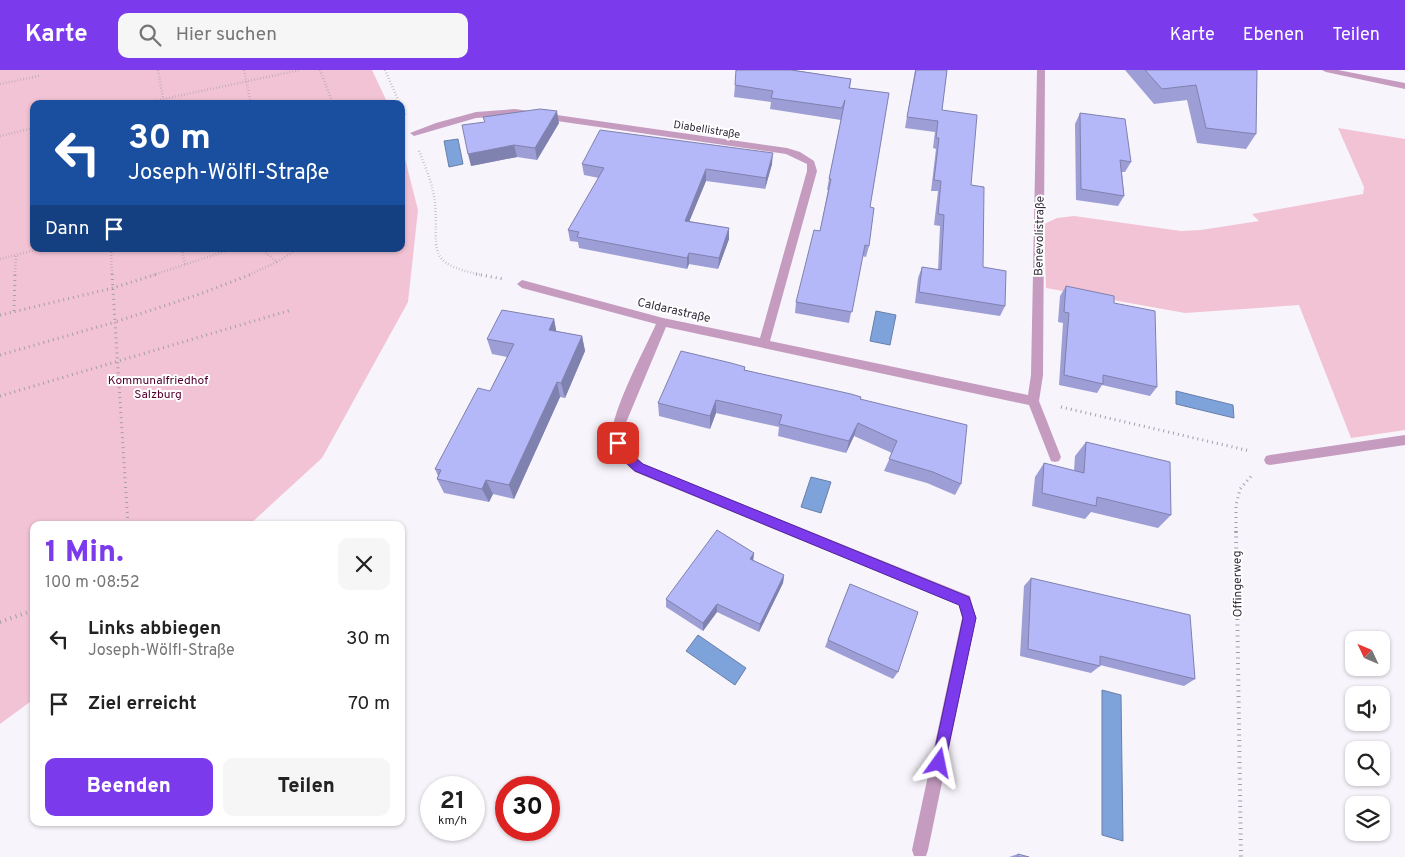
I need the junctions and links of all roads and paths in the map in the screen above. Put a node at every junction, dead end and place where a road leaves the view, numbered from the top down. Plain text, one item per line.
1 (158, 70) edge
2 (244, 70) edge
3 (300, 70) edge
4 (320, 70) edge
5 (385, 70) edge
6 (1041, 70) edge
7 (1326, 70) edge
8 (39, 76) dead end
9 (246, 80) junction
10 (0, 84) edge
11 (1405, 86) edge
12 (163, 98) junction
13 (155, 100) edge
14 (250, 100) edge
15 (331, 100) edge
16 (398, 100) edge
17 (30, 129) edge
18 (414, 133) joint
19 (0, 136) edge
20 (30, 251) edge
21 (111, 252) edge
22 (183, 252) edge
23 (223, 252) edge
24 (265, 252) edge
25 (293, 252) edge
26 (16, 255) junction
27 (0, 259) edge
28 (277, 262) junction
29 (185, 265) junction
30 (522, 284) joint
31 (113, 288) junction
32 (291, 310) dead end
33 (14, 311) junction
34 (0, 315) edge
35 (116, 322) junction
36 (662, 322) junction
37 (764, 343) junction
38 (0, 355) edge
39 (119, 361) junction
40 (0, 396) edge
41 (1033, 401) junction
42 (1405, 440) edge
43 (1055, 457) dead end
44 (1270, 460) junction
45 (128, 521) edge
46 (30, 611) edge
47 (0, 622) edge
48 (920, 850) dead end
49 (1241, 857) edge

1 - 12 path
2 - 9 path
3 - 9 path
4 - 15 path
5 - 16 path
6 - 41 street, Benevolistraße
7 - 11 street
8 - 10 path
9 - 12 path
9 - 14 path
12 - 13 path
17 - 19 path
18 - 30 path
18 - 37 street, Diabellistraße
20 - 26 path
21 - 31 path
22 - 29 path
23 - 29 path
24 - 28 path
25 - 28 path
26 - 27 path
26 - 33 path
28 - 35 path
29 - 31 path
30 - 36 street, Caldarastraße
31 - 33 path
31 - 35 path
32 - 39 path
33 - 34 path
35 - 38 path
35 - 39 path
36 - 37 street, Caldarastraße
36 - 48 street
37 - 41 street, Caldarastraße
39 - 40 path
39 - 45 path
41 - 43 street
41 - 44 path
42 - 44 street
44 - 49 path, Offingerweg
46 - 47 path

